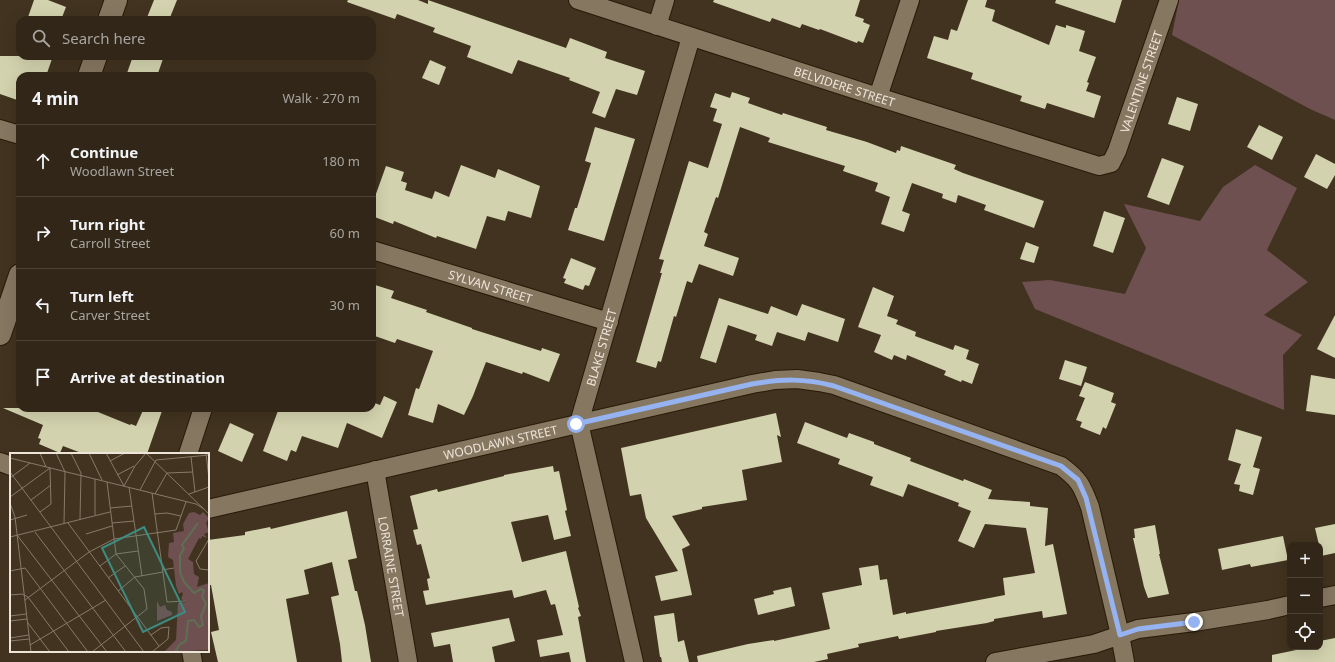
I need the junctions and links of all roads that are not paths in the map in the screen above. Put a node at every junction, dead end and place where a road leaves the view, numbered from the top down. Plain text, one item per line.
1 (116, 0) edge
2 (578, 0) edge
3 (665, 0) edge
4 (910, 0) edge
5 (1168, 0) edge
6 (110, 16) edge
7 (657, 26) junction
8 (691, 37) junction
9 (95, 60) edge
10 (90, 72) edge
11 (878, 97) junction
12 (0, 129) edge
13 (16, 134) edge
14 (1111, 163) joint
15 (376, 251) edge
16 (16, 287) edge
17 (609, 322) junction
18 (0, 334) edge
19 (203, 412) edge
20 (579, 423) junction
21 (188, 453) edge
22 (0, 462) edge
23 (10, 466) edge
24 (375, 470) junction
25 (209, 509) edge
26 (1335, 595) edge
27 (1323, 597) edge
28 (1287, 606) edge
29 (1120, 635) junction
30 (191, 652) edge
31 (193, 662) edge
32 (408, 662) edge
33 (634, 662) edge
34 (995, 662) edge
35 (1125, 662) edge

1 - 6 street
2 - 7 street, BELVIDERE STREET
3 - 7 street
4 - 11 street
5 - 14 street, VALENTINE STREET
7 - 8 street, BELVIDERE STREET
8 - 11 street, BELVIDERE STREET
8 - 17 street, BLAKE STREET
9 - 10 street
11 - 14 street, BELVIDERE STREET
12 - 13 street
15 - 17 street, SYLVAN STREET
16 - 18 street
17 - 20 street, BLAKE STREET
19 - 21 street
20 - 24 street, WOODLAWN STREET
20 - 29 street, WOODLAWN STREET
20 - 33 street, BLAKE STREET
22 - 23 street
24 - 25 street, WOODLAWN STREET
24 - 32 street, LORRAINE STREET
26 - 27 street
28 - 29 street
29 - 34 street
29 - 35 street, WOODLAWN STREET
30 - 31 street

